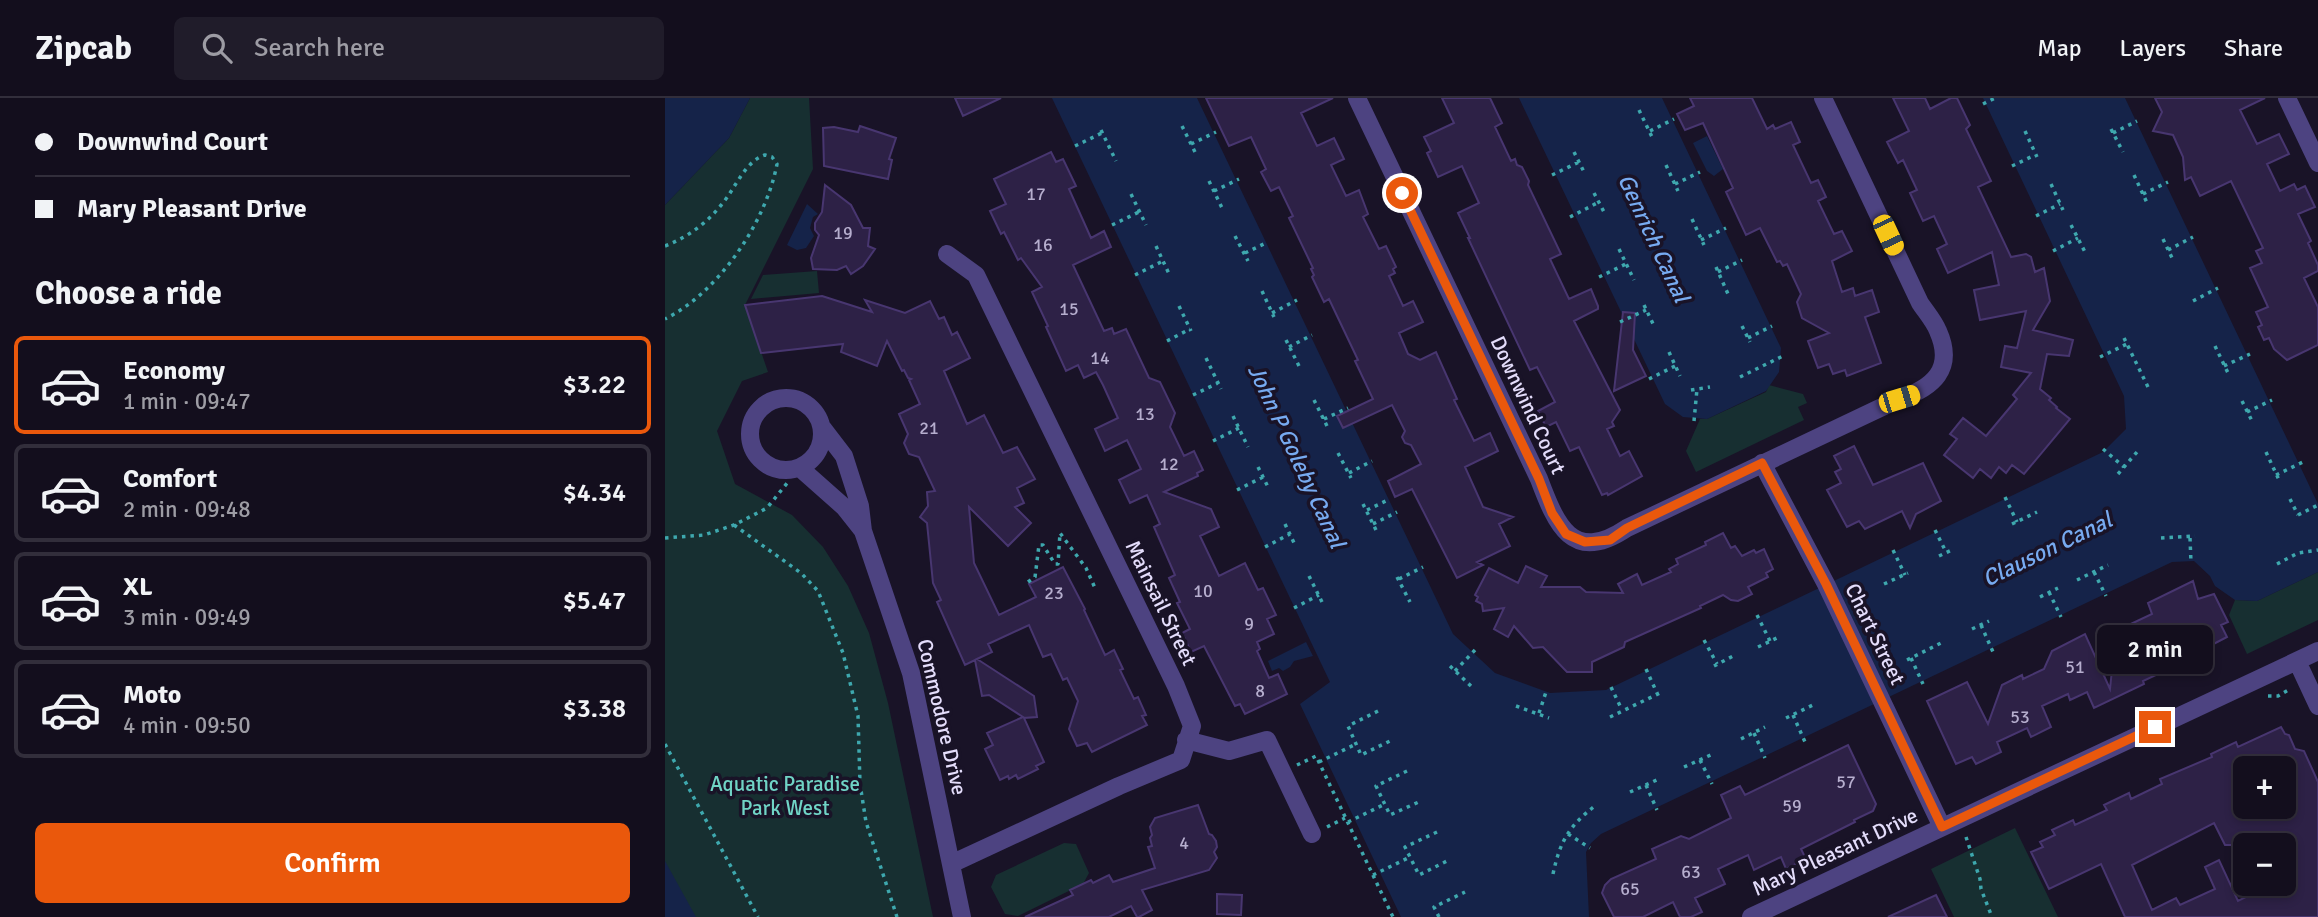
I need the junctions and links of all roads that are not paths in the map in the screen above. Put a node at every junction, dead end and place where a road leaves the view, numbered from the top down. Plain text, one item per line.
1 (1357, 98) edge
2 (1823, 98) edge
3 (2287, 98) edge
4 (2318, 163) edge
5 (947, 254) dead end
6 (821, 426) junction
7 (1762, 463) junction
8 (799, 468) junction
9 (863, 531) junction
10 (2318, 651) edge
11 (2297, 661) junction
12 (2318, 706) edge
13 (1186, 740) junction
14 (1942, 827) junction
15 (1312, 834) dead end
16 (951, 864) junction
17 (962, 917) edge
18 (1751, 917) edge

1 - 7 street, Downwind Court
2 - 7 street, Downwind Court
3 - 4 street
5 - 13 street, Mainsail Street
6 - 8 street
6 - 8 street
6 - 9 street, Commodore Drive
7 - 14 street, Chart Street
8 - 9 street, Commodore Drive
9 - 16 street, Commodore Drive
10 - 11 street, Mary Pleasant Drive
11 - 12 street
11 - 14 street, Mary Pleasant Drive
13 - 15 street
13 - 16 street
14 - 18 street, Mary Pleasant Drive
16 - 17 street, Commodore Drive

